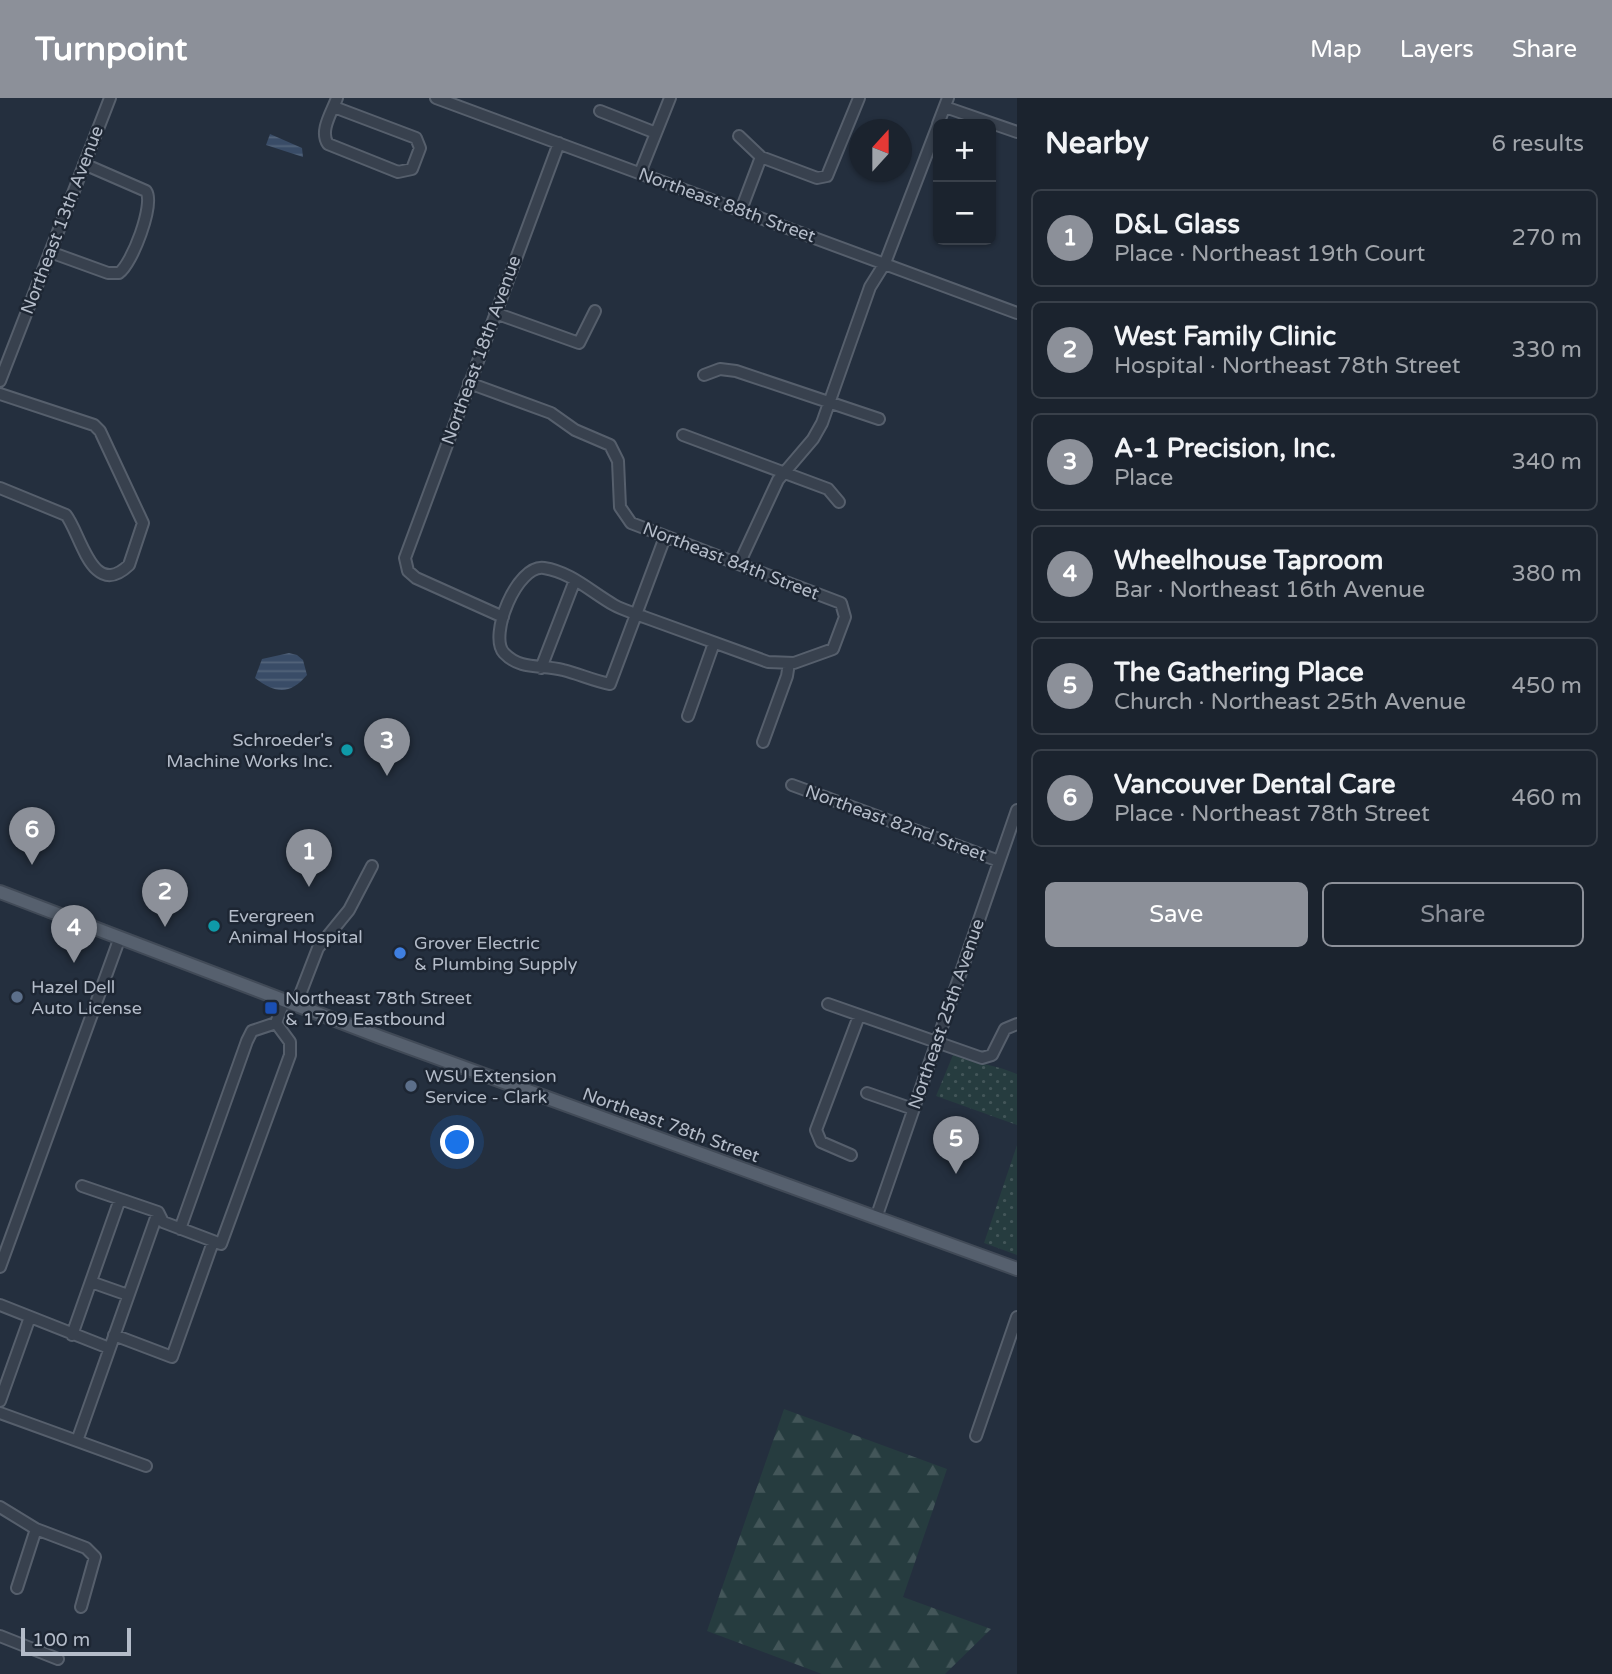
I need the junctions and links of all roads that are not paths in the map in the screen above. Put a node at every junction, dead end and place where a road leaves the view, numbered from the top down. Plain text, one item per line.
1 (110, 98) edge
2 (436, 98) edge
3 (670, 98) edge
4 (859, 98) edge
5 (335, 102) edge
6 (947, 102) edge
7 (600, 111) dead end
8 (940, 119) edge
9 (1017, 131) edge
10 (656, 133) junction
11 (739, 136) dead end
12 (933, 138) edge
13 (559, 142) junction
14 (761, 157) junction
15 (84, 164) junction
16 (640, 173) junction
17 (741, 210) junction
18 (50, 252) junction
19 (885, 263) junction
20 (595, 311) dead end
21 (495, 313) junction
22 (1017, 313) edge
23 (704, 375) dead end
24 (0, 382) edge
25 (469, 383) junction
26 (0, 394) edge
27 (829, 405) junction
28 (879, 419) dead end
29 (683, 435) dead end
30 (784, 473) junction
31 (0, 488) edge
32 (839, 502) dead end
33 (665, 537) junction
34 (739, 564) junction
35 (575, 580) junction
36 (637, 614) junction
37 (503, 617) junction
38 (714, 643) junction
39 (789, 663) junction
40 (541, 668) junction
41 (688, 716) dead end
42 (763, 742) dead end
43 (792, 785) dead end
44 (1017, 810) edge
45 (999, 860) junction
46 (372, 866) dead end
47 (0, 892) edge
48 (119, 940) junction
49 (290, 1003) junction
50 (828, 1004) dead end
51 (859, 1016) junction
52 (276, 1023) junction
53 (1017, 1024) edge
54 (937, 1040) junction
55 (867, 1093) dead end
56 (913, 1109) junction
57 (852, 1155) dead end
58 (82, 1185) dead end
59 (120, 1199) junction
60 (158, 1212) junction
61 (876, 1218) junction
62 (180, 1229) junction
63 (213, 1242) junction
64 (0, 1267) edge
65 (1017, 1269) edge
66 (91, 1282) junction
67 (128, 1296) junction
68 (0, 1305) edge
69 (30, 1317) junction
70 (1017, 1317) edge
71 (72, 1335) junction
72 (114, 1335) junction
73 (109, 1348) junction
74 (0, 1401) edge
75 (0, 1413) edge
76 (976, 1436) dead end
77 (77, 1441) junction
78 (146, 1465) dead end
79 (0, 1507) edge
80 (36, 1529) junction
81 (17, 1588) dead end
82 (80, 1608) dead end
83 (0, 1636) edge
84 (58, 1659) dead end

1 - 15 street, Northeast 13th Avenue
2 - 13 street, Northeast 88th Street
3 - 10 street
4 - 14 street
5 - 5 street
6 - 8 street
6 - 9 street
7 - 10 street
10 - 16 street
11 - 14 street
12 - 19 street
13 - 16 street, Northeast 88th Street
13 - 21 street, Northeast 18th Avenue
14 - 17 street
15 - 18 street, Northeast 13th Avenue
15 - 18 street
16 - 17 street, Northeast 88th Street
17 - 19 street, Northeast 88th Street
18 - 24 street, Northeast 13th Avenue
19 - 22 street, Northeast 88th Street
19 - 27 street
20 - 21 street
21 - 25 street, Northeast 18th Avenue
23 - 27 street
25 - 33 street, Northeast 84th Street
25 - 37 street, Northeast 18th Avenue
26 - 31 street
27 - 28 street
27 - 30 street
29 - 30 street
30 - 32 street
30 - 34 street
33 - 34 street, Northeast 84th Street
33 - 36 street
34 - 39 street, Northeast 84th Street
35 - 36 street
35 - 37 street
35 - 40 street
36 - 38 street
36 - 40 street
37 - 40 street
38 - 39 street
38 - 41 street
39 - 42 street
43 - 45 street, Northeast 82nd Street
44 - 45 street, Northeast 25th Avenue
45 - 54 street, Northeast 25th Avenue
46 - 49 street
47 - 48 main road, Northeast 78th Street
48 - 49 main road, Northeast 78th Street
48 - 64 street
49 - 52 street
49 - 61 main road, Northeast 78th Street
50 - 51 street
51 - 54 street
51 - 57 street
52 - 62 street
52 - 63 street
53 - 54 street
54 - 56 street, Northeast 25th Avenue
55 - 56 street
56 - 61 street, Northeast 25th Avenue
58 - 59 street
59 - 60 street
59 - 66 street
60 - 62 street
60 - 67 street
61 - 65 main road, Northeast 78th Street
62 - 63 street
63 - 72 street
66 - 67 street
66 - 71 street
67 - 72 street
68 - 69 street
69 - 71 street
69 - 74 street
70 - 76 street
71 - 73 street
72 - 73 street
73 - 77 street
75 - 77 street
77 - 78 street
79 - 80 street
80 - 81 street
80 - 82 street
83 - 84 street

